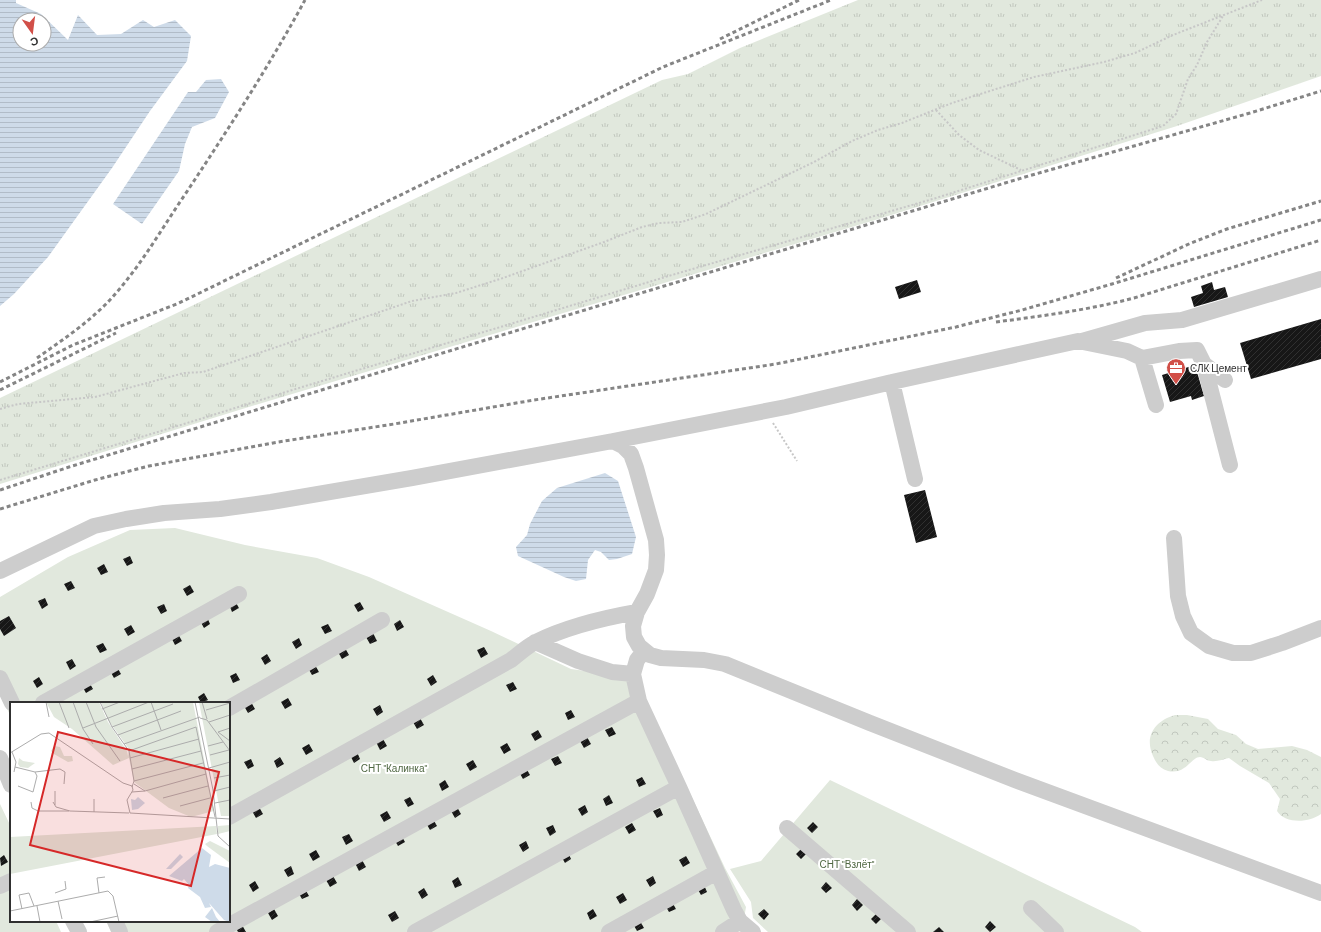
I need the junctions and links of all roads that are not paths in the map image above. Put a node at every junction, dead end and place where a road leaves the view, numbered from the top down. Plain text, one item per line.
1 (1321, 279) edge
2 (1078, 342) junction
3 (1142, 358) junction
4 (1204, 364) junction
5 (1225, 380) dead end
6 (892, 382) junction
7 (1156, 405) dead end
8 (613, 441) junction
9 (1230, 466) dead end
10 (915, 479) dead end
11 (1174, 538) dead end
12 (0, 571) edge
13 (238, 594) dead end
14 (637, 612) junction
15 (382, 620) dead end
16 (1321, 628) edge
17 (535, 642) junction
18 (644, 651) junction
19 (633, 674) junction
20 (0, 678) edge
21 (639, 701) junction
22 (12, 702) edge
23 (45, 702) edge
24 (230, 707) edge
25 (0, 758) edge
26 (6, 778) edge
27 (679, 787) junction
28 (230, 816) edge
29 (787, 828) dead end
30 (717, 872) junction
31 (10, 881) edge
32 (0, 886) edge
33 (1321, 893) edge
34 (1031, 908) dead end
35 (740, 921) junction
36 (74, 922) edge
37 (115, 922) edge
38 (79, 932) edge
39 (120, 932) edge
40 (217, 932) edge
41 (415, 932) edge
42 (609, 932) edge
43 (723, 932) edge
44 (753, 932) edge
45 (908, 932) edge
46 (1056, 932) edge

1 - 2 street
2 - 3 street
2 - 6 street
3 - 4 street
3 - 7 street
4 - 5 street
4 - 9 street
6 - 8 street
6 - 10 street
8 - 12 street
8 - 14 street
11 - 16 street
13 - 23 street
14 - 17 street
14 - 18 street
15 - 24 street
17 - 19 street
17 - 28 street
18 - 19 street
18 - 33 street
19 - 21 street
20 - 22 street
21 - 27 street
21 - 40 street
25 - 26 street
27 - 30 street
27 - 41 street
29 - 45 street
30 - 35 street
30 - 42 street
31 - 32 street
34 - 46 street
35 - 43 street
35 - 44 street
36 - 38 street
37 - 39 street

